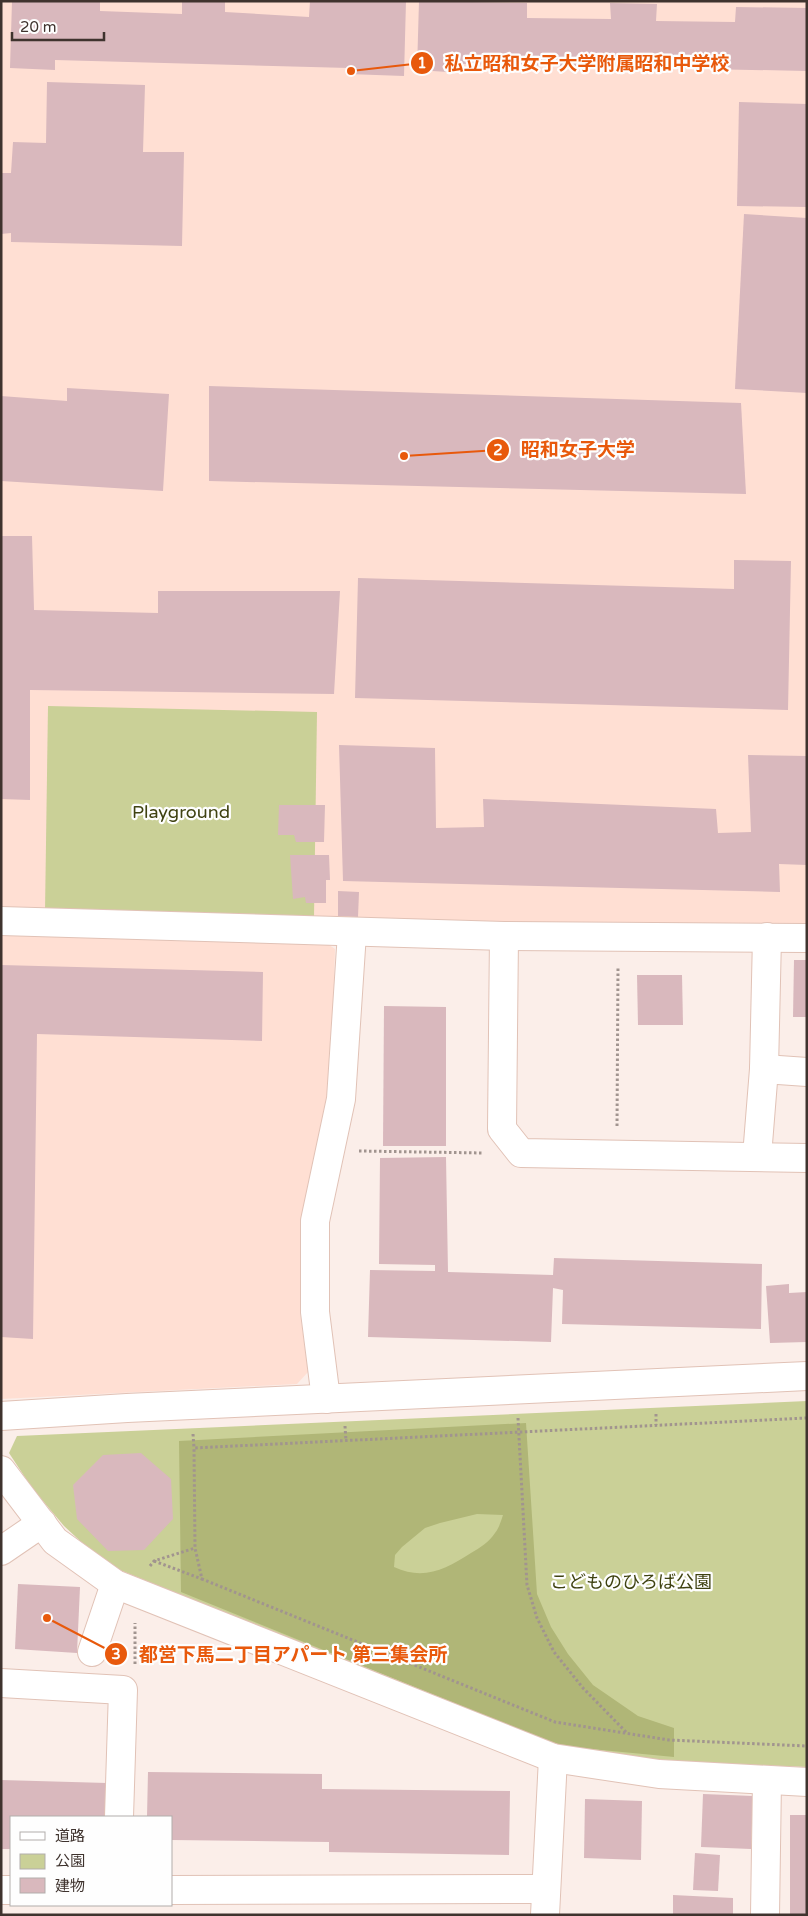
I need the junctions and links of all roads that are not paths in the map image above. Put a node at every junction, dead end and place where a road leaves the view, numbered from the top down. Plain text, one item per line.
1 (1, 921) edge
2 (352, 933) junction
3 (504, 936) junction
4 (767, 937) junction
5 (807, 938) edge
6 (764, 1069) junction
7 (807, 1072) edge
8 (758, 1156) junction
9 (807, 1158) edge
10 (807, 1376) edge
11 (326, 1399) junction
12 (1, 1416) edge
13 (1, 1470) edge
14 (42, 1523) junction
15 (1, 1551) edge
16 (115, 1584) junction
17 (92, 1652) dead end
18 (1, 1683) edge
19 (552, 1758) junction
20 (767, 1780) junction
21 (807, 1782) edge
22 (119, 1816) edge
23 (172, 1890) edge
24 (545, 1902) edge
25 (765, 1915) edge

1 - 2 street
2 - 3 street
2 - 11 street
3 - 4 street
3 - 8 street
4 - 5 street
4 - 6 street
6 - 7 street
6 - 8 street
8 - 9 street
10 - 11 street
11 - 12 street
13 - 14 street
14 - 15 street
14 - 16 street
16 - 17 street
16 - 19 street
18 - 22 street
19 - 20 street
19 - 24 street
20 - 21 street
20 - 25 street
23 - 24 street

